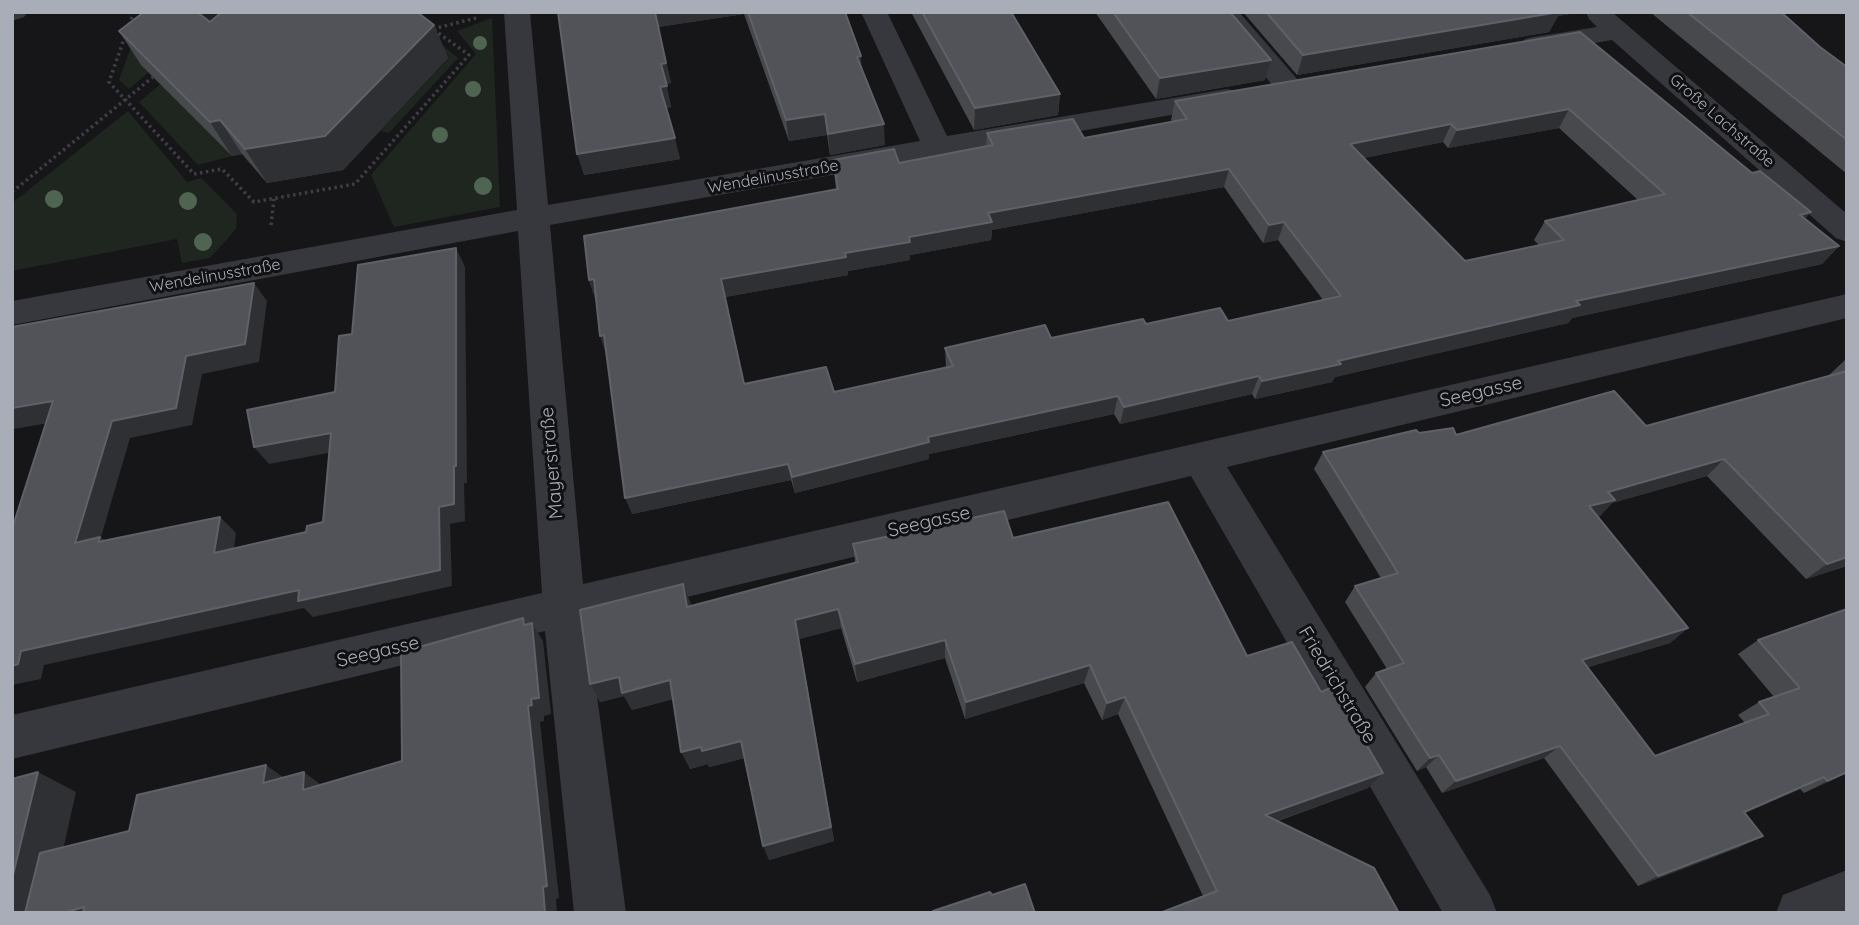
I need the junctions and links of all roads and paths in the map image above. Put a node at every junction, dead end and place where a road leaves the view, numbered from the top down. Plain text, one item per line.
1 (134, 12) edge
2 (874, 12) edge
3 (1225, 12) edge
4 (502, 14) edge
5 (1607, 22) edge
6 (424, 23) edge
7 (433, 29) junction
8 (1508, 49) edge
9 (153, 77) edge
10 (126, 99) junction
11 (938, 149) junction
12 (12, 192) edge
13 (531, 218) junction
14 (1847, 230) edge
15 (1847, 306) edge
16 (12, 313) edge
17 (1201, 458) junction
18 (564, 608) junction
19 (12, 737) edge
20 (1847, 895) edge
21 (600, 913) edge
22 (1472, 913) edge
23 (1801, 913) edge

1 - 10 path
2 - 11 street
3 - 11 street, Wendelinusstraße
4 - 7 path
4 - 13 street, Mayerstraße
5 - 8 street
5 - 14 street, Große Lachstraße
6 - 7 path
7 - 10 path
9 - 10 path
10 - 12 path
11 - 13 street, Wendelinusstraße
13 - 16 street, Wendelinusstraße
13 - 18 street, Mayerstraße
15 - 17 street, Seegasse
17 - 18 street, Seegasse
17 - 22 street, Friedrichstraße
18 - 19 street, Seegasse
18 - 21 street, Mayerstraße
20 - 23 street

